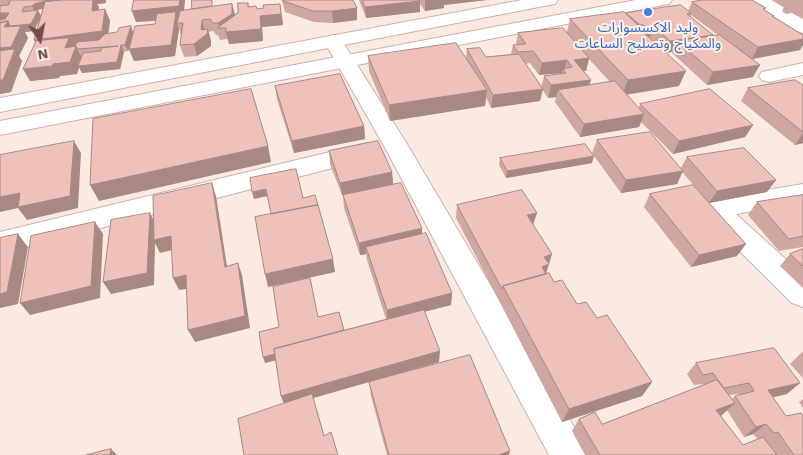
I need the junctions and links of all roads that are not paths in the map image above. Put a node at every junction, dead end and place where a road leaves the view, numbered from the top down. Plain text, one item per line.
1 (549, 0) edge
2 (663, 0) edge
3 (760, 0) edge
4 (803, 27) edge
5 (339, 51) junction
6 (803, 70) edge
7 (769, 76) dead end
8 (0, 104) edge
9 (0, 128) edge
10 (395, 144) junction
11 (803, 193) edge
12 (0, 244) edge
13 (803, 294) edge
14 (570, 455) edge

1 - 5 main road
2 - 5 main road
3 - 4 main road
5 - 8 main road
5 - 9 main road
5 - 10 main road
6 - 7 main road
10 - 12 main road
10 - 14 main road
11 - 13 main road

